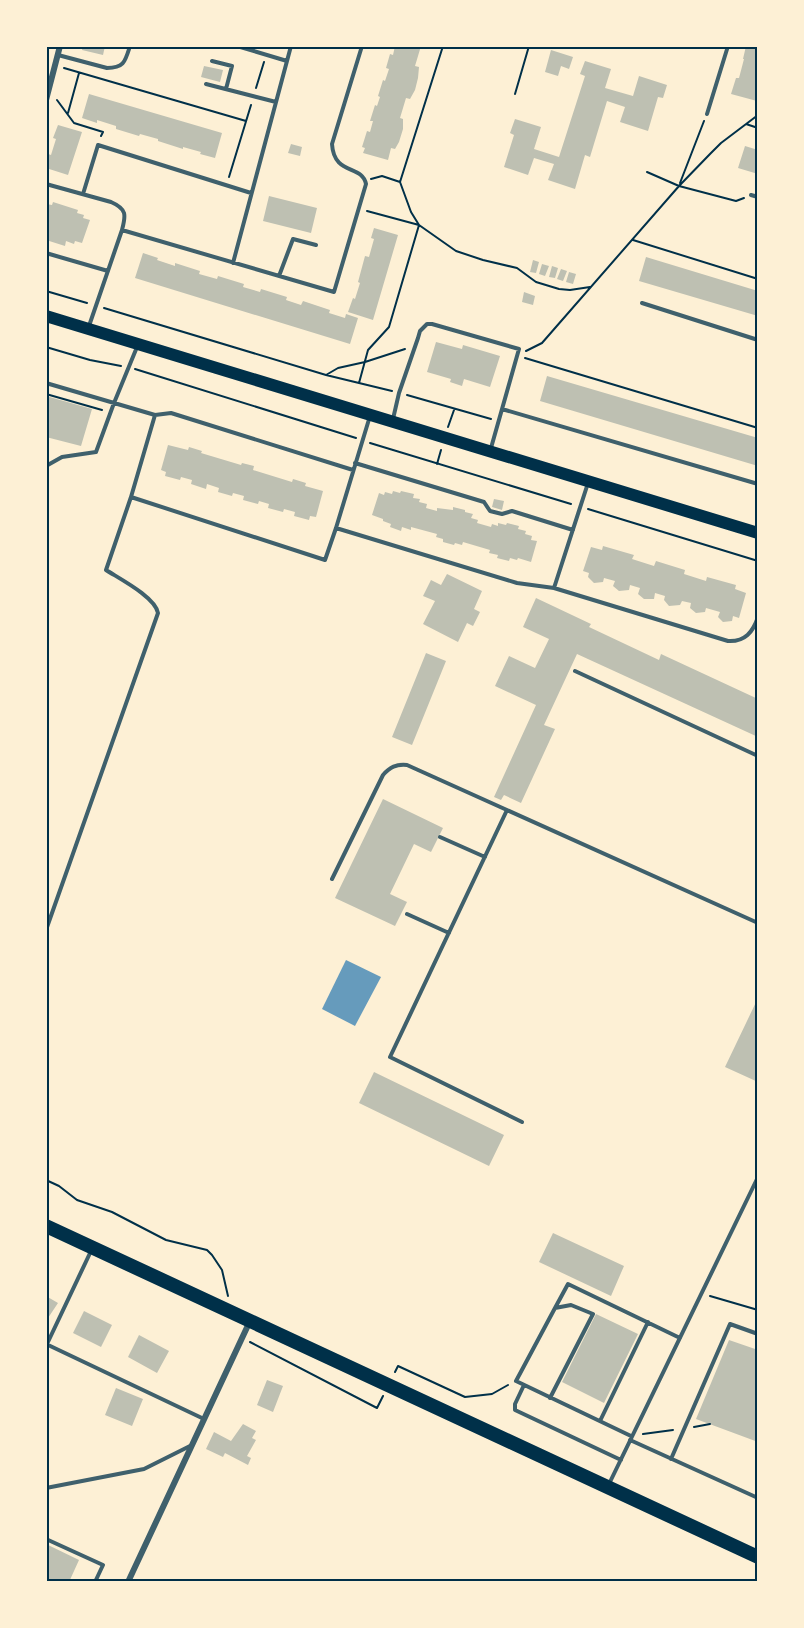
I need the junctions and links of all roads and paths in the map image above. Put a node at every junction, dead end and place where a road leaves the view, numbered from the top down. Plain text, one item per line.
1 (60, 46) edge
2 (130, 46) edge
3 (237, 46) edge
4 (291, 46) edge
5 (362, 46) edge
6 (443, 46) edge
7 (529, 46) edge
8 (728, 46) edge
9 (58, 55) junction
10 (267, 55) junction
11 (212, 61) dead end
12 (287, 61) junction
13 (55, 65) junction
14 (79, 72) junction
15 (206, 84) dead end
16 (48, 89) edge
17 (226, 89) junction
18 (515, 94) dead end
19 (254, 96) junction
20 (46, 100) edge
21 (276, 102) junction
22 (68, 113) junction
23 (707, 114) joint
24 (246, 121) junction
25 (746, 124) dead end
26 (758, 128) edge
27 (98, 145) junction
28 (647, 172) dead end
29 (366, 180) junction
30 (400, 182) junction
31 (46, 183) edge
32 (227, 186) junction
33 (679, 186) junction
34 (251, 193) junction
35 (83, 194) junction
36 (751, 195) joint
37 (758, 197) edge
38 (358, 209) junction
39 (419, 225) junction
40 (122, 230) junction
41 (633, 240) dead end
42 (316, 245) dead end
43 (46, 253) edge
44 (233, 263) junction
45 (108, 271) junction
46 (279, 276) junction
47 (758, 279) edge
48 (592, 287) dead end
49 (46, 291) edge
50 (642, 303) dead end
51 (96, 306) junction
52 (46, 316) edge
53 (88, 329) junction
54 (758, 340) edge
55 (138, 344) junction
56 (415, 346) junction
57 (46, 347) edge
58 (364, 362) junction
59 (128, 367) junction
60 (326, 375) junction
61 (46, 383) edge
62 (359, 383) junction
63 (399, 393) junction
64 (46, 394) edge
65 (114, 403) junction
66 (502, 409) junction
67 (110, 413) junction
68 (155, 415) junction
69 (370, 416) junction
70 (499, 421) junction
71 (392, 422) junction
72 (362, 440) junction
73 (489, 452) junction
74 (355, 463) junction
75 (46, 466) edge
76 (353, 470) junction
77 (589, 482) junction
78 (758, 484) edge
79 (131, 497) junction
80 (581, 507) junction
81 (336, 528) junction
82 (573, 530) junction
83 (758, 533) edge
84 (758, 561) edge
85 (554, 588) junction
86 (758, 617) edge
87 (575, 671) dead end
88 (758, 756) edge
89 (507, 810) junction
90 (440, 837) dead end
91 (484, 857) junction
92 (332, 879) dead end
93 (407, 914) dead end
94 (758, 924) edge
95 (46, 930) edge
96 (449, 933) junction
97 (522, 1122) dead end
98 (758, 1177) edge
99 (46, 1180) edge
100 (46, 1226) edge
101 (93, 1248) junction
102 (701, 1295) junction
103 (555, 1308) junction
104 (758, 1310) edge
105 (232, 1312) junction
106 (250, 1320) junction
107 (648, 1322) junction
108 (758, 1334) edge
109 (242, 1337) junction
110 (680, 1338) junction
111 (47, 1344) edge
112 (398, 1366) dead end
113 (516, 1381) junction
114 (524, 1385) junction
115 (550, 1398) junction
116 (377, 1408) dead end
117 (205, 1419) junction
118 (600, 1421) junction
119 (710, 1424) dead end
120 (684, 1428) junction
121 (631, 1438) junction
122 (193, 1444) junction
123 (671, 1459) junction
124 (621, 1460) junction
125 (46, 1488) edge
126 (607, 1488) junction
127 (758, 1498) edge
128 (46, 1539) edge
129 (758, 1557) edge
130 (95, 1581) edge
131 (128, 1581) edge

1 - 9 street
2 - 9 lane
3 - 10 lane
4 - 12 lane
5 - 29 lane
6 - 30 path
7 - 18 path
8 - 23 lane
9 - 13 street
10 - 12 lane
10 - 19 path
11 - 17 lane
12 - 21 lane
13 - 14 path
13 - 16 street
14 - 22 path
14 - 24 path
15 - 17 lane
16 - 20 street
16 - 22 path
17 - 19 lane
19 - 21 lane
19 - 24 path
21 - 34 lane
22 - 27 path
23 - 33 path
24 - 32 path
25 - 26 path
27 - 32 lane
27 - 35 lane
28 - 33 path
29 - 30 path
29 - 38 lane
30 - 39 path
31 - 35 lane
32 - 34 lane
33 - 36 path
34 - 44 lane
35 - 40 lane
36 - 37 lane
38 - 39 path
38 - 46 lane
39 - 48 path
39 - 58 path
40 - 44 lane
40 - 45 lane
41 - 47 path
42 - 46 lane
43 - 45 lane
44 - 46 lane
45 - 51 lane
49 - 51 path
50 - 54 lane
51 - 53 lane
51 - 60 path
52 - 53 main road
53 - 55 main road
55 - 59 lane
55 - 69 main road
56 - 58 path
56 - 63 lane
56 - 66 lane
57 - 59 path
58 - 60 path
58 - 62 path
59 - 65 lane
59 - 72 path
60 - 62 path
61 - 65 lane
62 - 63 path
63 - 70 path
63 - 71 lane
64 - 67 path
65 - 67 lane
65 - 68 lane
66 - 70 lane
66 - 78 lane
67 - 75 lane
68 - 76 lane
68 - 79 lane
69 - 71 main road
69 - 72 lane
70 - 73 lane
71 - 73 main road
72 - 74 lane
72 - 80 path
73 - 77 main road
74 - 76 lane
74 - 82 lane
76 - 81 lane
77 - 80 lane
77 - 83 main road
79 - 81 lane
79 - 95 lane
80 - 82 lane
80 - 84 path
81 - 85 lane
82 - 85 lane
85 - 86 lane
87 - 88 lane
89 - 91 lane
89 - 92 lane
89 - 94 lane
90 - 91 lane
91 - 96 lane
93 - 96 lane
96 - 97 lane
98 - 102 lane
99 - 105 path
100 - 101 highway
101 - 105 highway
101 - 111 lane
102 - 104 path
102 - 110 lane
103 - 107 lane
103 - 113 lane
103 - 115 lane
105 - 106 highway
106 - 109 street
106 - 126 highway
107 - 110 lane
107 - 118 lane
108 - 120 lane
109 - 116 path
109 - 117 street
110 - 121 lane
111 - 117 lane
112 - 113 path
113 - 114 lane
114 - 115 lane
114 - 124 lane
115 - 118 lane
117 - 122 street
118 - 121 lane
119 - 120 path
120 - 121 path
120 - 123 lane
121 - 123 lane
121 - 124 lane
122 - 125 lane
122 - 131 street
123 - 127 lane
124 - 126 lane
126 - 129 highway
128 - 130 lane

